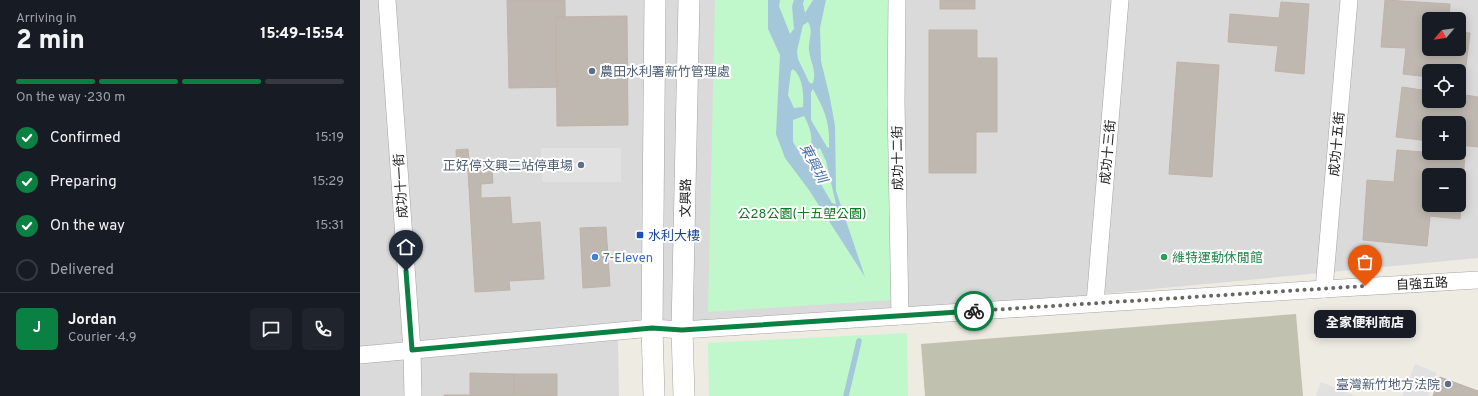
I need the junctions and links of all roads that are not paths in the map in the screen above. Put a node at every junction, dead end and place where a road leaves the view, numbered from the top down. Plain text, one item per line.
1 (387, 0) edge
2 (655, 0) edge
3 (689, 0) edge
4 (896, 0) edge
5 (1120, 0) edge
6 (1349, 0) edge
7 (1478, 280) edge
8 (1324, 289) junction
9 (1095, 303) junction
10 (900, 316) junction
11 (652, 328) junction
12 (682, 330) junction
13 (412, 350) junction
14 (360, 355) edge
15 (413, 396) edge
16 (654, 396) edge
17 (684, 396) edge

1 - 13 street, 成功十一街
2 - 11 street
3 - 12 street, 文興路
4 - 10 street, 成功十二街
5 - 9 street, 成功十三街
6 - 8 street, 成功十五街
7 - 8 street, 自強五路
8 - 9 street, 自強五路
9 - 10 street, 自強五路
10 - 12 street, 自強五路
11 - 12 street, 自強五路
11 - 13 street, 自強五路
11 - 16 street
12 - 17 street, 文興路
13 - 14 street, 自強五路
13 - 15 street, 成功十一街

